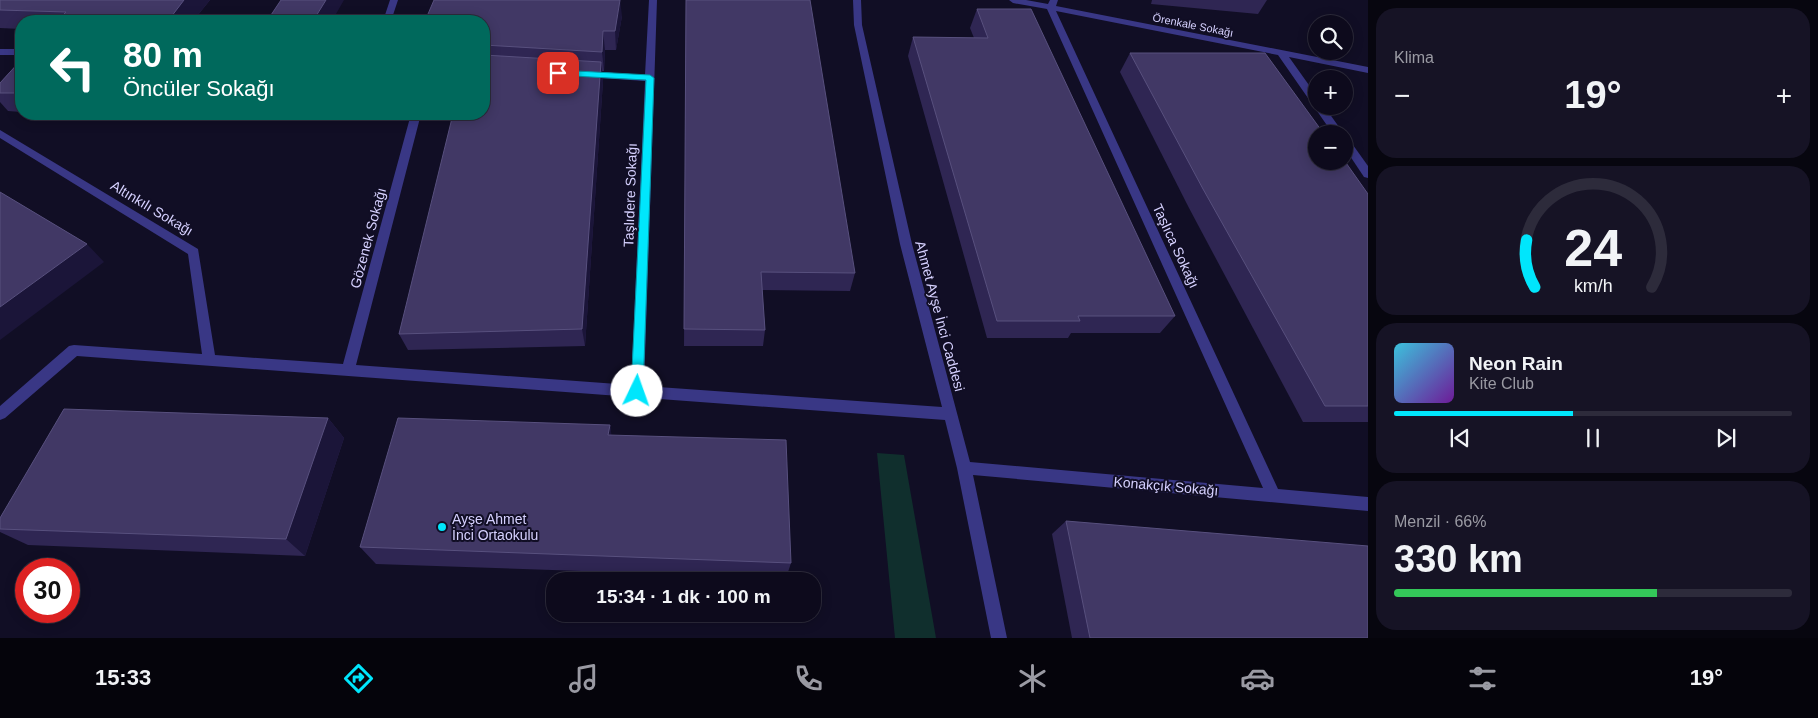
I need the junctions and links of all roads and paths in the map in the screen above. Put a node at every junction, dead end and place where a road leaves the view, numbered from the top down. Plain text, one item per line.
1 (394, 0) edge
2 (653, 0) edge
3 (857, 0) edge
4 (1013, 0) edge
5 (1053, 4) edge
6 (389, 15) edge
7 (0, 52) edge
8 (15, 52) edge
9 (1282, 54) junction
10 (1368, 70) edge
11 (572, 73) edge
12 (650, 78) junction
13 (1308, 91) edge
14 (414, 120) edge
15 (0, 133) edge
16 (1353, 153) edge
17 (1368, 174) edge
18 (209, 360) junction
19 (348, 370) junction
20 (637, 391) junction
21 (0, 414) edge
22 (950, 414) junction
23 (964, 468) junction
24 (1274, 496) junction
25 (1368, 504) edge
26 (999, 638) edge

1 - 6 street
2 - 12 street, Taşlıdere Sokağı
3 - 22 street, Ahmet Ayşe İnci Caddesi
4 - 5 street, Örenkale Sokağı
5 - 9 street, Örenkale Sokağı
5 - 24 street, Taşlıca Sokağı
7 - 8 street
9 - 10 street, Örenkale Sokağı
9 - 13 street
11 - 12 street
12 - 20 street, Taşlıdere Sokağı
14 - 19 street, Gözenek Sokağı
15 - 18 street, Altınkılı Sokağı
16 - 17 street
18 - 19 street
18 - 21 street
19 - 20 street
20 - 22 street
22 - 23 street, Ahmet Ayşe İnci Caddesi
23 - 24 street, Konakçık Sokağı
23 - 26 street, Ahmet Ayşe İnci Caddesi
24 - 25 street, Konakçık Sokağı

